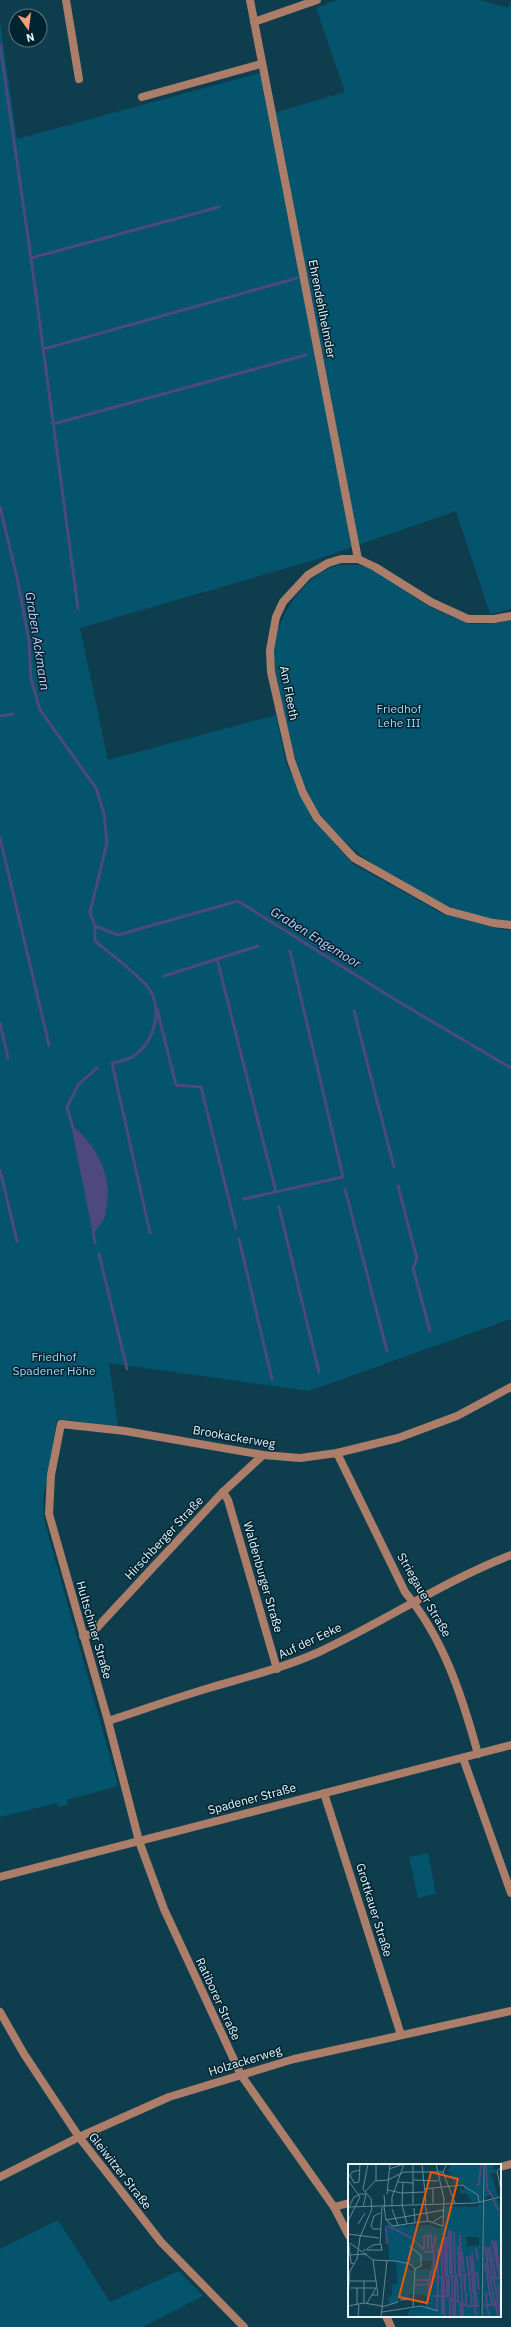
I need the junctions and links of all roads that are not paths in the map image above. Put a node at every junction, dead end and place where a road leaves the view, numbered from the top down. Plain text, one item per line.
1 (66, 0) edge
2 (250, 0) edge
3 (317, 0) edge
4 (254, 22) junction
5 (261, 64) junction
6 (79, 79) dead end
7 (142, 97) dead end
8 (358, 559) junction
9 (511, 616) edge
10 (511, 925) edge
11 (511, 1387) edge
12 (61, 1424) joint
13 (337, 1453) junction
14 (262, 1455) junction
15 (223, 1492) junction
16 (511, 1555) edge
17 (413, 1601) junction
18 (83, 1636) junction
19 (277, 1669) junction
20 (108, 1721) junction
21 (511, 1745) edge
22 (478, 1754) junction
23 (463, 1758) junction
24 (324, 1793) junction
25 (139, 1841) junction
26 (0, 1877) edge
27 (511, 1893) edge
28 (511, 2011) edge
29 (1, 2017) edge
30 (401, 2035) junction
31 (241, 2075) junction
32 (79, 2137) junction
33 (511, 2164) edge
34 (501, 2167) edge
35 (0, 2177) edge
36 (348, 2203) edge
37 (334, 2207) junction
38 (348, 2234) edge
39 (386, 2317) edge
40 (244, 2327) edge
41 (391, 2327) edge

1 - 6 street
2 - 4 street, Ehrendehlhelmder
3 - 4 street
4 - 5 street, Ehrendehlhelmder
5 - 7 street
5 - 8 street, Ehrendehlhelmder
8 - 9 street, Am Fleeth
8 - 10 street, Am Fleeth
11 - 13 street, Brookackerweg
12 - 14 street, Brookackerweg
12 - 18 street, Hultschiner Straße
13 - 14 street, Brookackerweg
13 - 17 street, Striegauer Straße
14 - 15 street, Hirschberger Straße
15 - 18 street, Hirschberger Straße
15 - 19 street, Waldenburger Straße
16 - 17 street, Auf der Eeke
17 - 19 street, Auf der Eeke
17 - 22 street, Striegauer Straße
18 - 20 street, Hultschiner Straße
19 - 20 street, Auf der Eeke
20 - 25 street, Hultschiner Straße
21 - 22 street, Spadener Straße
22 - 23 street, Spadener Straße
23 - 24 street, Spadener Straße
23 - 27 street
24 - 25 street, Spadener Straße
24 - 30 street, Grottkauer Straße
25 - 26 street, Spadener Straße
25 - 31 street, Ratiborer Straße
28 - 30 street, Holzackerweg
29 - 32 street, Gleiwitzer Straße
30 - 31 street, Holzackerweg
31 - 32 street, Holzackerweg
31 - 37 street, Ratiborer Straße
32 - 35 street, Holzackerweg
32 - 40 street, Gleiwitzer Straße
33 - 34 street
36 - 37 street
37 - 38 street, Ratiborer Straße
39 - 41 street

